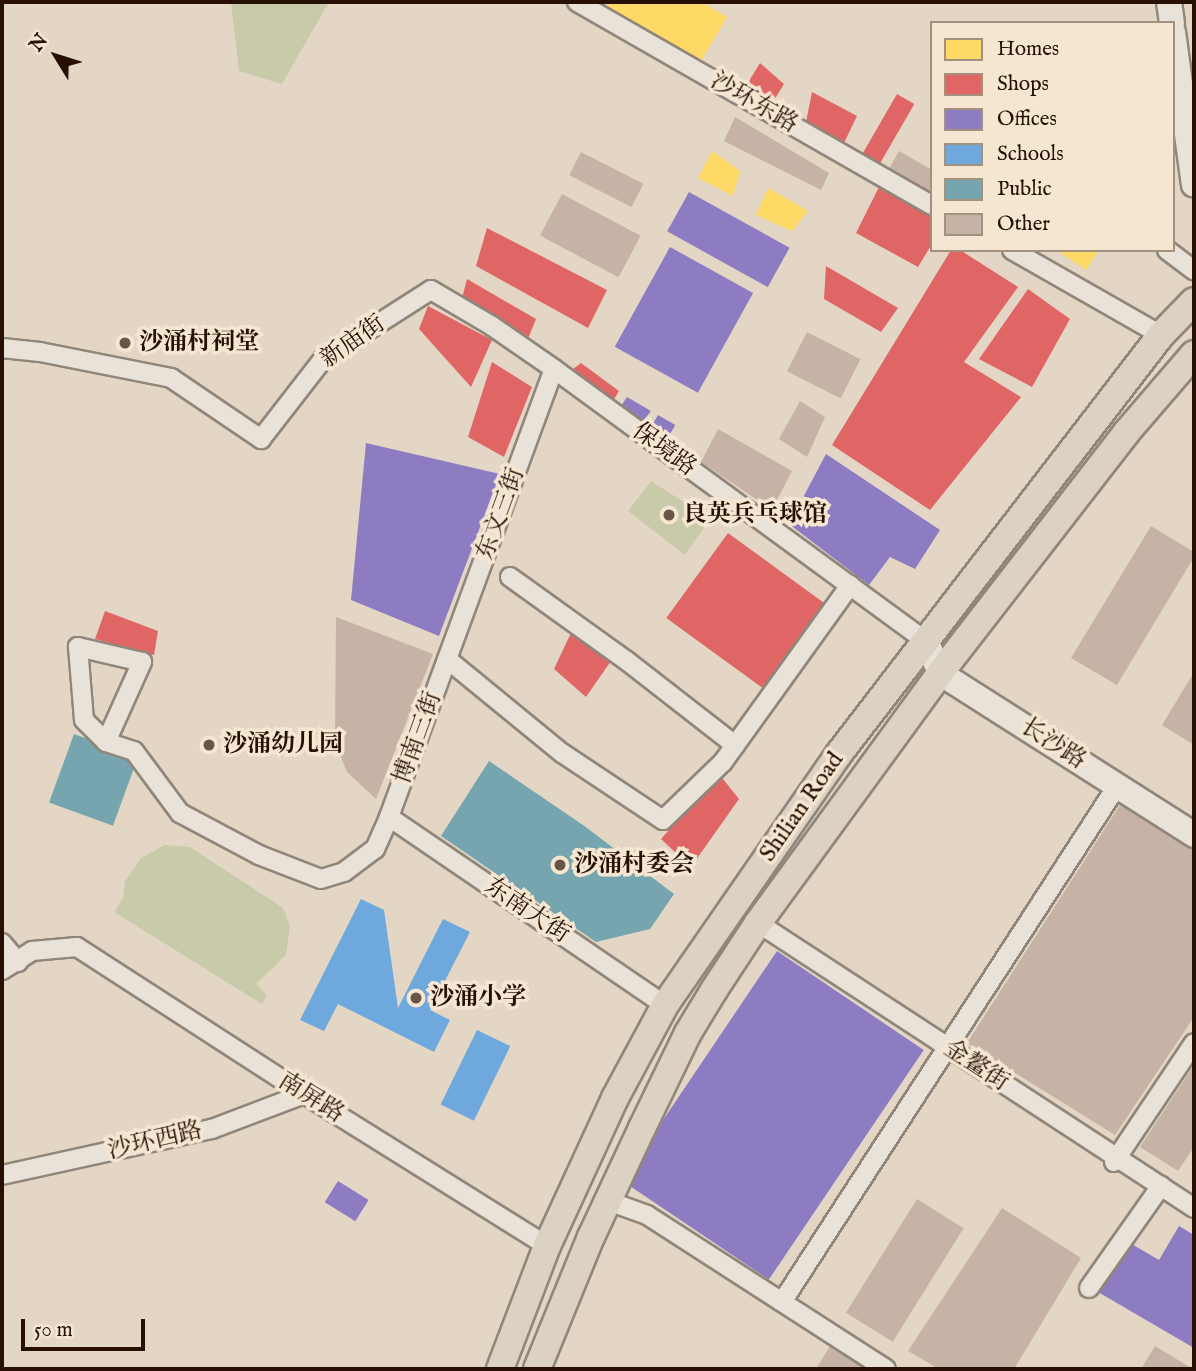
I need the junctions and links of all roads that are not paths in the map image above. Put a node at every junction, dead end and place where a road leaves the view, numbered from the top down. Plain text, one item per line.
1 (577, 2) edge
2 (1169, 2) edge
3 (1172, 21) edge
4 (1175, 47) edge
5 (1194, 185) edge
6 (930, 204) edge
7 (1016, 252) edge
8 (1170, 252) edge
9 (1194, 270) edge
10 (431, 290) joint
11 (1194, 301) edge
12 (1161, 335) junction
13 (2, 348) edge
14 (1194, 354) edge
15 (554, 369) junction
16 (510, 577) dead end
17 (850, 585) junction
18 (926, 641) junction
19 (447, 659) junction
20 (940, 673) junction
21 (106, 741) junction
22 (735, 746) junction
23 (1117, 786) junction
24 (389, 817) junction
25 (1194, 835) edge
26 (758, 923) junction
27 (2, 943) edge
28 (10, 966) edge
29 (666, 1005) junction
30 (1194, 1043) edge
31 (946, 1046) junction
32 (304, 1094) junction
33 (1114, 1161) dead end
34 (2, 1175) edge
35 (1161, 1186) junction
36 (608, 1201) junction
37 (1194, 1208) edge
38 (547, 1246) junction
39 (1089, 1288) dead end
40 (782, 1302) junction
41 (500, 1369) edge
42 (537, 1369) edge
43 (886, 1369) edge

1 - 6 street, 沙环东路
2 - 3 street
4 - 5 street
7 - 12 street
8 - 9 street
10 - 13 street, 新庙街
10 - 15 street, 保境路
11 - 12 main road, Shilian Road
12 - 18 main road, Shilian Road
14 - 20 main road, Shilian Road
15 - 17 street, 保境路
15 - 19 street, 东文三街
16 - 22 street
17 - 18 street, 保境路
17 - 22 street
18 - 20 street
18 - 29 main road, Shilian Road
19 - 22 street
19 - 24 street, 博南三街
20 - 23 street, 长沙路
20 - 26 main road, Shilian Road
21 - 21 street
21 - 24 street, 博南三街
23 - 25 street, 长沙路
23 - 31 street
24 - 29 street, 东南大街
26 - 31 street, 金鳌街
26 - 36 main road, Shilian Road
27 - 28 street
28 - 32 street, 南屏路
29 - 38 main road, Shilian Road
30 - 33 street
31 - 35 street, 金鳌街
31 - 40 street
32 - 34 street, 沙环西路
32 - 38 street, 南屏路
35 - 37 street, 金鳌街
35 - 39 street
36 - 40 street
36 - 42 main road, Shilian Road
38 - 41 main road, Shilian Road
40 - 43 street

